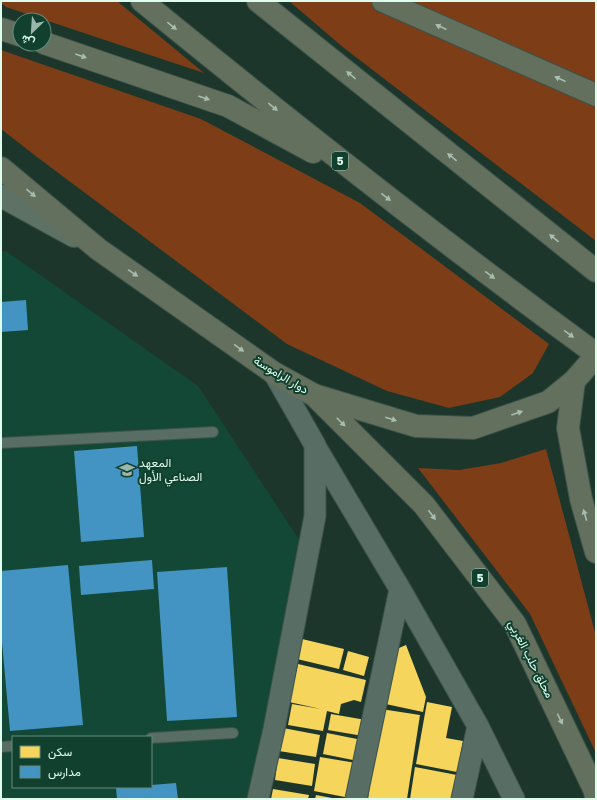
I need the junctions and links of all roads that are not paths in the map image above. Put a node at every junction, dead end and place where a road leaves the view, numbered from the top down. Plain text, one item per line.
1 (142, 1) edge
2 (258, 1) edge
3 (383, 1) edge
4 (1, 29) edge
5 (12, 32) edge
6 (52, 46) edge
7 (596, 95) edge
8 (1, 168) edge
9 (362, 179) junction
10 (1, 196) edge
11 (98, 249) junction
12 (590, 267) edge
13 (596, 355) edge
14 (274, 373) junction
15 (574, 381) junction
16 (314, 395) junction
17 (213, 432) dead end
18 (1, 443) edge
19 (315, 445) junction
20 (596, 552) edge
21 (400, 589) junction
22 (478, 726) junction
23 (233, 733) dead end
24 (152, 738) edge
25 (12, 746) edge
26 (1, 747) edge
27 (596, 796) edge
28 (258, 799) edge
29 (356, 799) edge
30 (462, 799) edge
31 (514, 799) edge

1 -> 9 highway, 5
12 -> 2 highway
7 -> 3 highway
4 - 5 highway
6 -> 9 highway
8 -> 11 highway, دوار الراموسة
9 -> 13 highway, 5
10 - 11 street
11 -> 14 highway, دوار الراموسة
13 - 15 highway, دوار الراموسة
14 - 16 highway, دوار الراموسة
14 - 19 street
16 -> 15 highway, دوار الراموسة
20 -> 15 highway
16 -> 27 highway, محلق حلب الغربي / 5
17 - 18 lane
19 - 21 street
19 - 28 street
21 - 22 street
21 - 29 street
22 - 30 street
22 - 31 street
23 - 24 lane
25 - 26 lane

